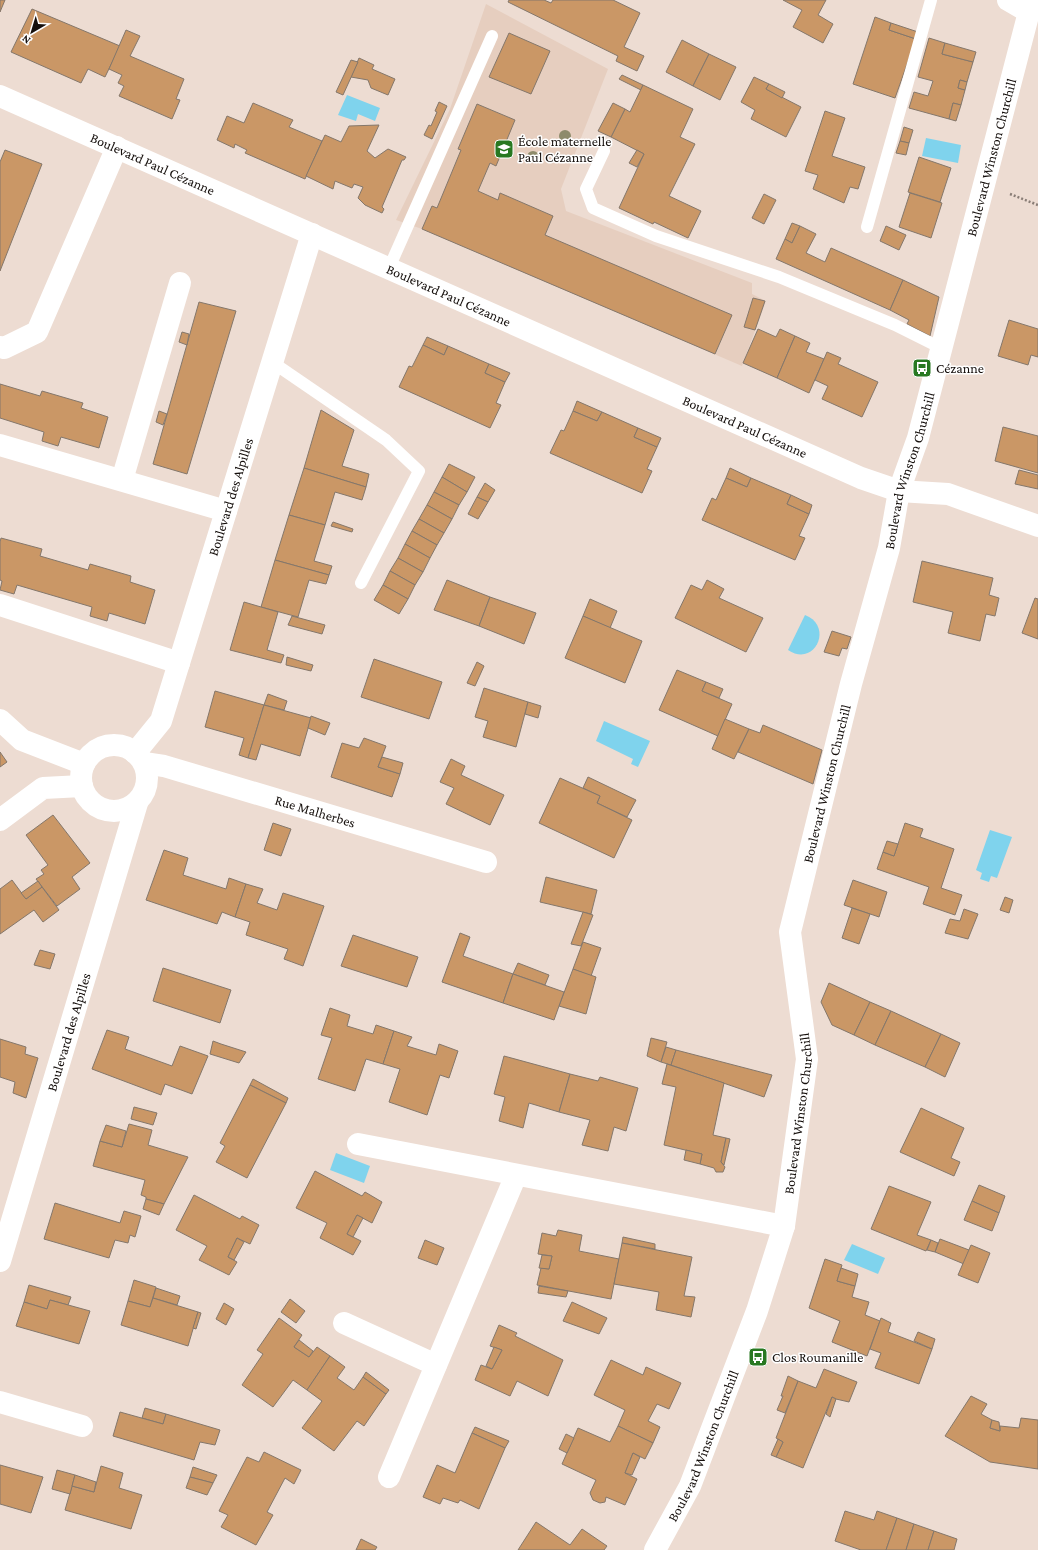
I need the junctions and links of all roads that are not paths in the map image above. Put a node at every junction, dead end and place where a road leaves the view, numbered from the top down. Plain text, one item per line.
1 (931, 0) edge
2 (1008, 0) edge
3 (1031, 6) edge
4 (492, 36) dead end
5 (2, 103) edge
6 (117, 147) junction
7 (604, 151) dead end
8 (867, 227) dead end
9 (312, 234) junction
10 (389, 268) junction
11 (180, 283) dead end
12 (0, 347) edge
13 (941, 348) junction
14 (272, 362) junction
15 (0, 444) edge
16 (122, 480) junction
17 (899, 490) junction
18 (226, 511) junction
19 (1038, 526) edge
20 (361, 583) dead end
21 (0, 605) edge
22 (179, 663) junction
23 (0, 720) edge
24 (139, 758) junction
25 (84, 764) junction
26 (82, 786) junction
27 (137, 803) junction
28 (0, 820) edge
29 (486, 862) dead end
30 (358, 1144) dead end
31 (516, 1175) junction
32 (784, 1226) junction
33 (0, 1261) edge
34 (344, 1323) dead end
35 (436, 1365) junction
36 (0, 1402) edge
37 (82, 1426) dead end
38 (389, 1477) dead end
39 (655, 1550) edge

1 - 8 lane
2 - 3 street
3 - 13 street, Boulevard Winston Churchill
4 - 10 lane
5 - 6 street, Boulevard Paul Cézanne
6 - 9 street, Boulevard Paul Cézanne
6 - 12 street
7 - 13 lane
9 - 10 street, Boulevard Paul Cézanne
9 - 14 street, Boulevard des Alpilles
10 - 17 street, Boulevard Paul Cézanne
11 - 16 street
13 - 17 street, Boulevard Winston Churchill
14 - 18 street, Boulevard des Alpilles
14 - 20 lane
15 - 16 street
16 - 18 street
17 - 19 street, Boulevard Paul Cézanne
17 - 32 street, Boulevard Winston Churchill
18 - 22 street, Boulevard des Alpilles
21 - 22 street
22 - 24 street, Boulevard des Alpilles
23 - 25 street
24 - 25 street
24 - 27 street
24 - 29 street, Rue Malherbes
25 - 26 street
26 - 27 street
26 - 28 street
27 - 33 street, Boulevard des Alpilles
30 - 31 street
31 - 32 street
31 - 35 street
32 - 39 street, Boulevard Winston Churchill
34 - 35 street
35 - 38 street
36 - 37 street

